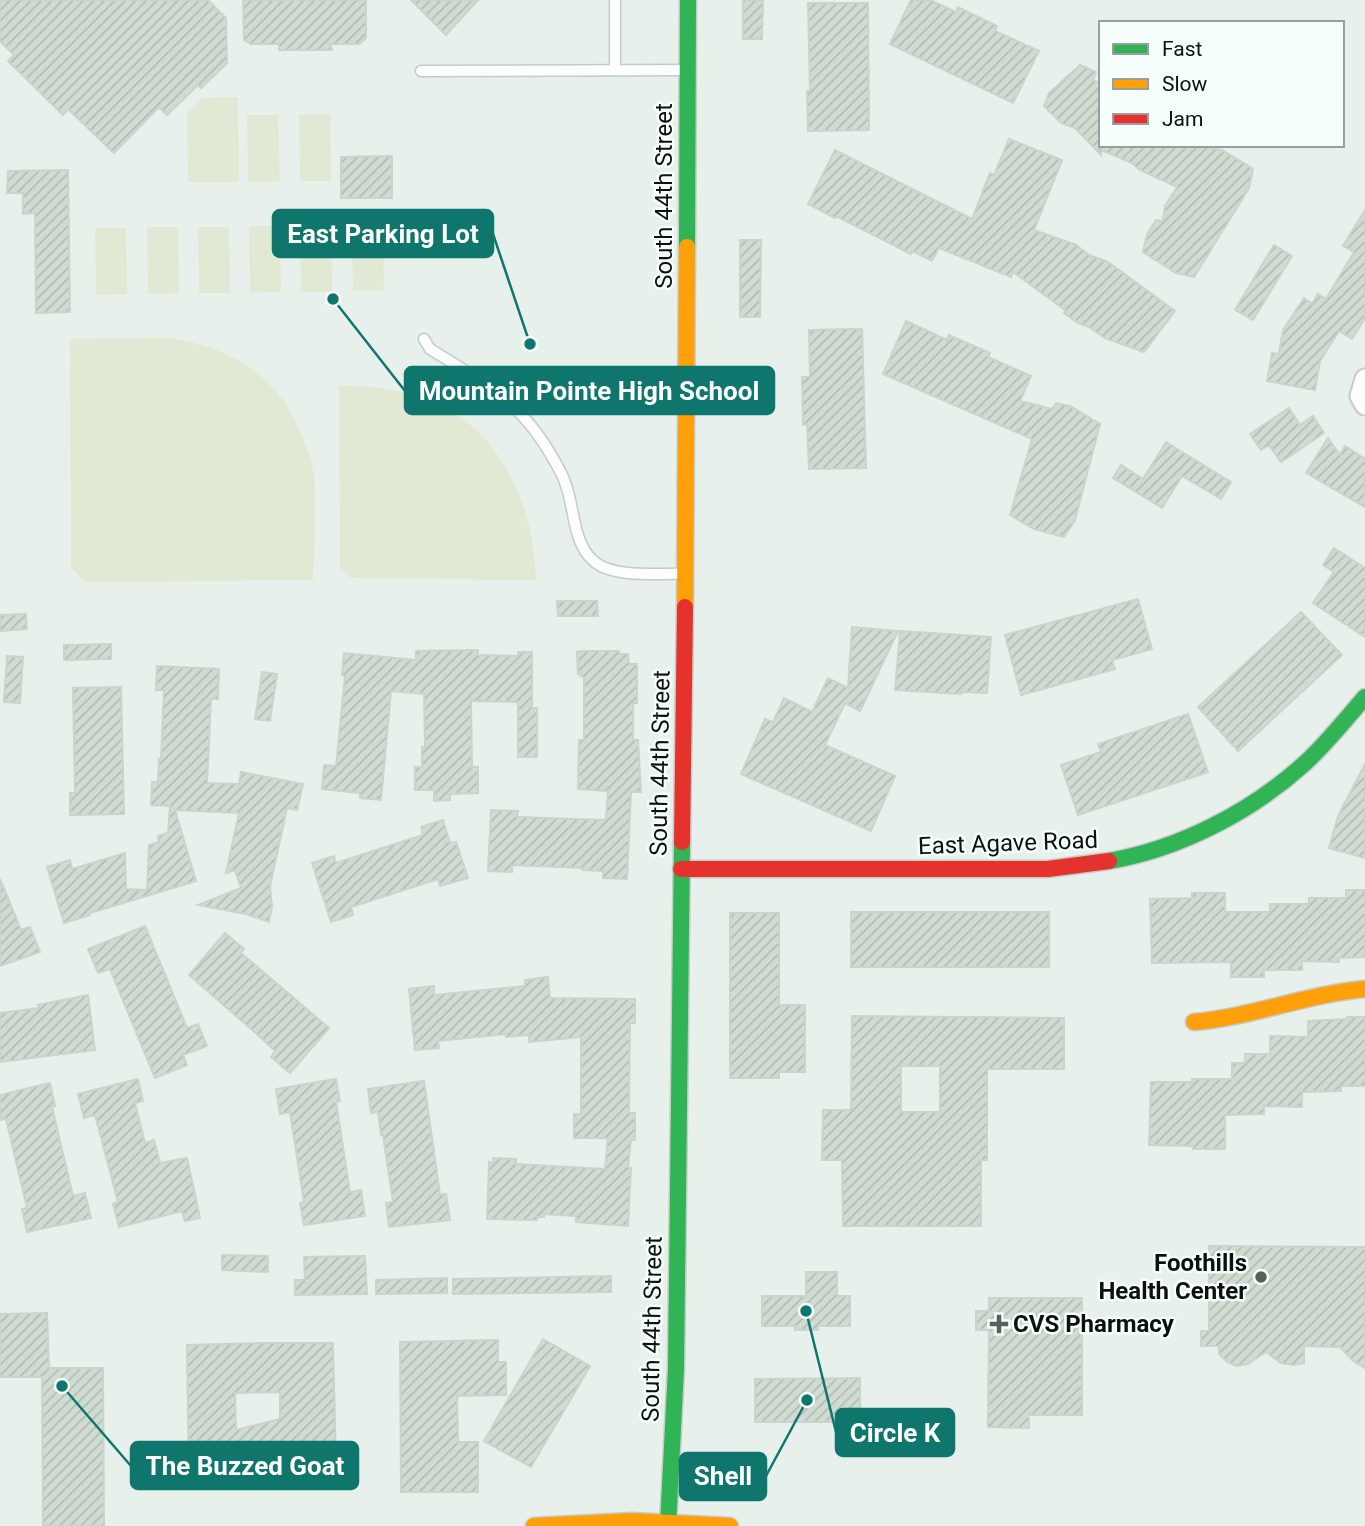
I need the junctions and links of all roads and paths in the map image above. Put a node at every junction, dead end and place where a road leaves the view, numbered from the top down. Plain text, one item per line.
1 (615, 0) edge
2 (688, 0) edge
3 (615, 70) junction
4 (687, 70) junction
5 (421, 71) dead end
6 (424, 339) dead end
7 (685, 574) junction
8 (1365, 697) edge
9 (681, 869) junction
10 (1365, 989) edge
11 (1194, 1022) dead end
12 (668, 1523) edge
13 (534, 1526) edge
14 (730, 1526) edge

1 - 3 lane
2 - 4 street, South 44th Street
3 - 4 lane
3 - 5 lane
4 - 7 street, South 44th Street
6 - 7 lane
7 - 9 street, South 44th Street
8 - 9 street, East Agave Road
9 - 12 street, South 44th Street
10 - 11 street
12 - 13 street
12 - 14 street

